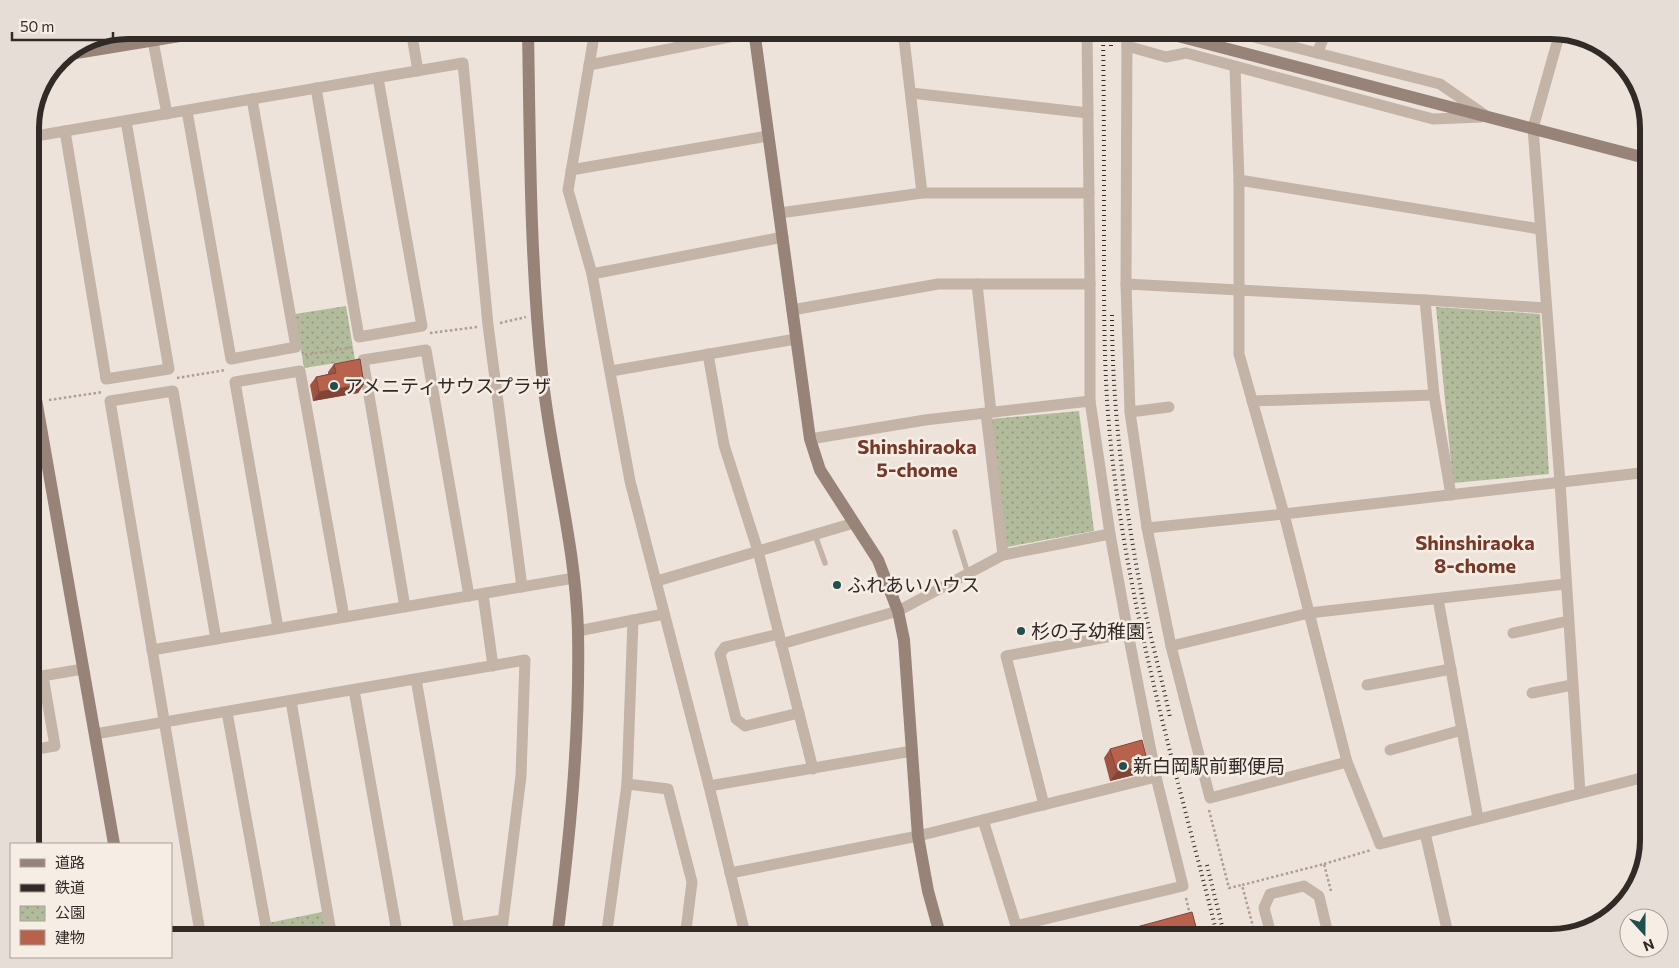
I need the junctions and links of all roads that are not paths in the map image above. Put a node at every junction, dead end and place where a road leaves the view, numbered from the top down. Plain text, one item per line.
1 (164, 39) edge
2 (413, 39) edge
3 (528, 39) edge
4 (593, 39) edge
5 (715, 39) edge
6 (755, 39) edge
7 (904, 39) edge
8 (1087, 39) edge
9 (1127, 39) edge
10 (1190, 39) edge
11 (1262, 39) edge
12 (1323, 39) edge
13 (1558, 40) edge
14 (153, 41) junction
15 (1127, 46) junction
16 (81, 52) edge
17 (1317, 53) junction
18 (589, 65) junction
19 (1235, 67) junction
20 (418, 71) junction
21 (378, 78) junction
22 (316, 88) junction
23 (911, 93) junction
24 (252, 99) junction
25 (187, 110) junction
26 (1088, 113) junction
27 (167, 114) junction
28 (1487, 116) junction
29 (126, 121) junction
30 (1533, 128) junction
31 (65, 131) junction
32 (39, 135) edge
33 (768, 136) junction
34 (1640, 157) edge
35 (571, 170) junction
36 (1239, 180) junction
37 (922, 193) junction
38 (1088, 193) junction
39 (780, 213) junction
40 (1540, 229) junction
41 (783, 237) junction
42 (592, 274) junction
43 (977, 284) junction
44 (1090, 284) junction
45 (1126, 284) junction
46 (1239, 291) junction
47 (1425, 300) junction
48 (1546, 308) junction
49 (792, 310) junction
50 (796, 339) junction
51 (708, 354) junction
52 (611, 372) junction
53 (1434, 395) junction
54 (1090, 401) junction
55 (1252, 401) junction
56 (1169, 407) dead end
57 (1130, 412) junction
58 (988, 413) junction
59 (39, 417) edge
60 (810, 440) junction
61 (1640, 473) edge
62 (1560, 482) junction
63 (1451, 495) junction
64 (1284, 514) junction
65 (854, 523) junction
66 (1147, 528) junction
67 (955, 532) dead end
68 (815, 534) junction
69 (1110, 534) junction
70 (758, 551) junction
71 (1003, 555) junction
72 (824, 563) dead end
73 (968, 574) junction
74 (574, 578) junction
75 (657, 581) junction
76 (1565, 584) junction
77 (522, 587) junction
78 (483, 594) junction
79 (469, 596) junction
80 (1438, 598) junction
81 (405, 607) junction
82 (898, 611) junction
83 (1310, 613) junction
84 (664, 614) junction
85 (344, 617) junction
86 (633, 620) junction
87 (1568, 621) junction
88 (278, 628) junction
89 (578, 631) junction
90 (1128, 633) junction
91 (1513, 633) dead end
92 (216, 639) junction
93 (780, 639) junction
94 (1171, 646) junction
95 (152, 650) junction
96 (493, 666) junction
97 (83, 669) junction
98 (1451, 669) junction
99 (43, 676) junction
100 (39, 677) edge
101 (416, 679) junction
102 (1367, 685) dead end
103 (1572, 685) junction
104 (354, 690) junction
105 (1532, 693) dead end
106 (291, 701) junction
107 (227, 712) junction
108 (798, 713) junction
109 (164, 722) junction
110 (1462, 730) junction
111 (95, 734) junction
112 (39, 749) edge
113 (1390, 750) dead end
114 (912, 751) junction
115 (1347, 762) junction
116 (813, 768) junction
117 (1156, 777) junction
118 (1640, 778) edge
119 (627, 784) junction
120 (709, 786) junction
121 (1580, 793) junction
122 (1044, 805) junction
123 (1478, 818) junction
124 (983, 820) junction
125 (1426, 833) junction
126 (918, 836) junction
127 (114, 843) edge
128 (730, 873) junction
129 (503, 920) junction
130 (1016, 926) junction
131 (199, 929) edge
132 (266, 929) edge
133 (330, 929) edge
134 (396, 929) edge
135 (502, 929) edge
136 (558, 929) edge
137 (607, 929) edge
138 (686, 929) edge
139 (744, 929) edge
140 (939, 929) edge
141 (1017, 929) edge
142 (1270, 929) edge
143 (1327, 929) edge
144 (1447, 929) edge

1 - 14 street
2 - 20 street
3 - 74 street
4 - 18 street
5 - 18 street
6 - 33 street
7 - 23 street
8 - 26 street
9 - 15 street
10 - 28 street
11 - 17 street
12 - 17 street
13 - 30 street
14 - 16 street
14 - 27 street
15 - 19 street
15 - 45 street
17 - 28 street
18 - 35 street
19 - 28 street
19 - 36 street
20 - 21 street
20 - 77 street
21 - 22 street
21 - 22 street
22 - 24 street
23 - 26 street
23 - 37 street
24 - 25 street
24 - 25 street
25 - 27 street
26 - 38 street
27 - 29 street
28 - 30 street
29 - 31 street
29 - 31 street
30 - 34 street
30 - 40 street
31 - 32 street
33 - 35 street
33 - 39 street
35 - 42 street
36 - 40 street
36 - 46 street
37 - 38 street
37 - 39 street
38 - 44 street
39 - 41 street
40 - 48 street
41 - 42 street
41 - 49 street
42 - 52 street
43 - 44 street
43 - 49 street
43 - 58 street
44 - 54 street
45 - 46 street
45 - 57 street
46 - 47 street
46 - 55 street
47 - 48 street
47 - 53 street
48 - 62 street
49 - 50 street
50 - 51 street
50 - 60 street
51 - 52 street
51 - 70 street
52 - 75 street
53 - 55 street
53 - 63 street
54 - 58 street
54 - 69 street
55 - 64 street
56 - 57 street
57 - 66 street
58 - 60 street
58 - 71 street
59 - 97 street
60 - 65 street
61 - 62 street
62 - 63 street
62 - 76 street
63 - 64 street
64 - 66 street
64 - 83 street
65 - 68 street
65 - 82 street
66 - 94 street
67 - 73 lane
68 - 70 street
68 - 72 lane
69 - 71 street
69 - 90 street
70 - 75 street
70 - 93 street
71 - 73 street
73 - 82 street
74 - 77 street
74 - 89 street
75 - 84 street
76 - 80 street
76 - 87 street
77 - 78 street
78 - 79 street
78 - 96 street
79 - 81 street
79 - 81 street
80 - 83 street
80 - 98 street
81 - 85 street
82 - 93 street
82 - 114 street
83 - 94 street
83 - 115 street
84 - 86 street
84 - 120 street
85 - 88 street
85 - 88 street
86 - 89 street
86 - 119 street
87 - 91 street
87 - 103 street
88 - 92 street
89 - 136 street
90 - 117 street
90 - 122 street
92 - 95 street
92 - 95 street
93 - 108 street
93 - 108 street
94 - 115 street
95 - 109 street
96 - 101 street
96 - 129 street
97 - 99 street
97 - 111 street
98 - 102 street
98 - 110 street
99 - 100 street
99 - 112 street
101 - 104 street
101 - 129 street
103 - 105 street
103 - 121 street
104 - 106 street
104 - 134 street
106 - 107 street
106 - 133 street
107 - 109 street
107 - 132 street
108 - 116 street
109 - 111 street
109 - 131 street
110 - 113 street
110 - 123 street
111 - 127 street
114 - 116 street
114 - 126 street
115 - 125 street
116 - 120 street
117 - 122 street
117 - 130 street
118 - 121 street
119 - 137 street
119 - 138 street
120 - 128 street
121 - 123 street
122 - 124 street
123 - 125 street
124 - 126 street
124 - 130 street
125 - 144 street
126 - 128 street
126 - 140 street
128 - 139 street
129 - 135 street
130 - 141 street
142 - 143 street

